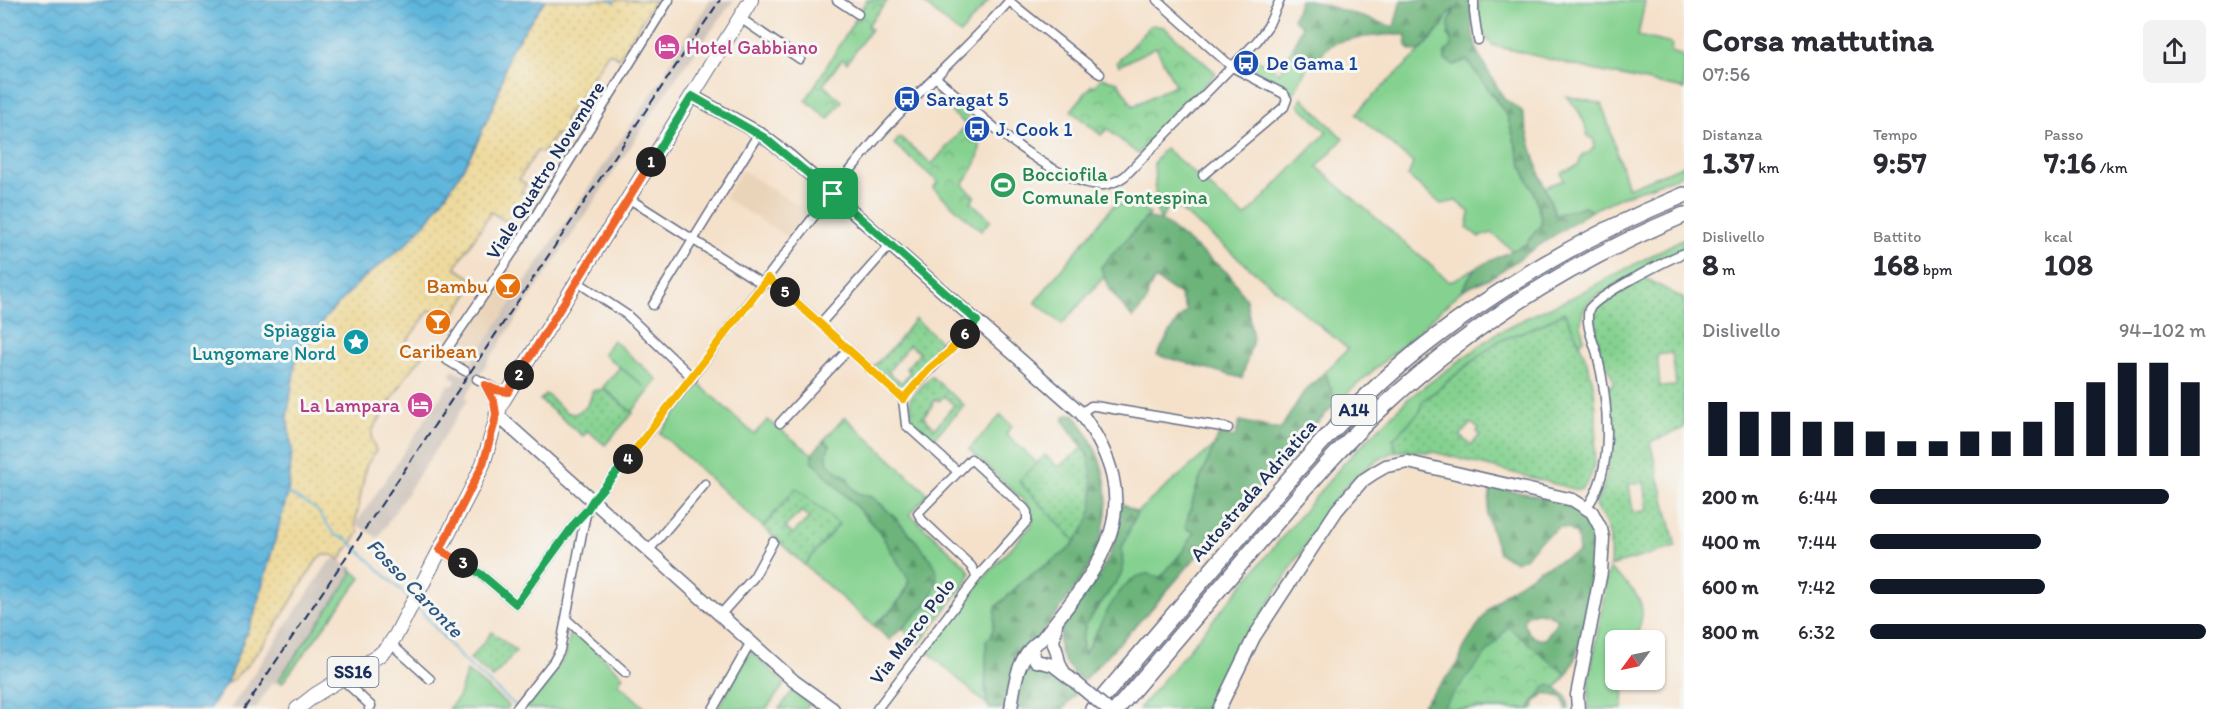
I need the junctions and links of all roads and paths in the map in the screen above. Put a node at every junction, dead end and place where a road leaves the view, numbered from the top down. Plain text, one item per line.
1 (669, 0) edge
2 (751, 0) edge
3 (837, 0) edge
4 (1157, 0) edge
5 (1280, 0) edge
6 (1474, 0) edge
7 (1010, 1) edge
8 (858, 14) dead end
9 (740, 18) junction
10 (1478, 40) dead end
11 (800, 59) dead end
12 (1232, 67) junction
13 (1100, 74) dead end
14 (935, 77) junction
15 (692, 96) junction
16 (759, 133) junction
17 (1203, 175) dead end
18 (833, 194) junction
19 (1684, 195) edge
20 (628, 198) junction
21 (1684, 215) edge
22 (693, 240) junction
23 (891, 244) junction
24 (1684, 253) edge
25 (766, 281) junction
26 (576, 282) junction
27 (653, 306) dead end
28 (977, 321) junction
29 (820, 324) junction
30 (848, 350) junction
31 (465, 371) dead end
32 (693, 378) junction
33 (477, 379) dead end
34 (485, 385) junction
35 (508, 392) junction
36 (903, 399) junction
37 (1082, 413) junction
38 (496, 414) junction
39 (780, 423) dead end
40 (1228, 428) dead end
41 (957, 471) junction
42 (705, 484) dead end
43 (590, 505) junction
44 (1587, 507) junction
45 (773, 542) dead end
46 (440, 550) junction
47 (649, 550) junction
48 (977, 577) junction
49 (721, 614) junction
50 (566, 619) junction
51 (751, 642) junction
52 (390, 643) junction
53 (1045, 652) junction
54 (626, 673) dead end
55 (342, 679) junction
56 (430, 679) dead end
57 (519, 706) edge
58 (371, 708) edge
59 (297, 709) edge
60 (713, 709) edge
61 (832, 709) edge
62 (877, 709) edge
63 (1011, 709) edge
64 (1093, 709) edge
65 (1107, 709) edge
66 (1118, 709) edge
67 (1219, 709) edge
68 (1578, 709) edge

1 - 31 street, Viale Quattro Novembre
2 - 9 main road, SS16
3 - 8 street
4 - 12 street
5 - 12 street
6 - 10 street
7 - 13 street
7 - 14 street
9 - 11 street
9 - 15 main road, SS16
12 - 14 street
12 - 17 street
14 - 18 street
15 - 16 main road
15 - 20 main road, SS16
16 - 18 main road
16 - 22 street
18 - 23 main road
18 - 25 street
19 - 64 highway, Autostrada Adriatica / A14
20 - 22 street
20 - 26 main road, SS16
21 - 66 highway, Autostrada Adriatica / A14
22 - 25 street
22 - 27 street
23 - 28 main road
23 - 29 street
24 - 44 street
25 - 29 street
25 - 32 street
26 - 32 street
26 - 35 main road, SS16
28 - 36 street
28 - 37 main road
29 - 30 street
30 - 36 street
30 - 39 street
32 - 43 street
33 - 34 street
34 - 35 street
34 - 38 street
35 - 38 main road, SS16
36 - 41 street
37 - 40 street
37 - 53 main road
38 - 43 main road
38 - 46 main road, SS16
41 - 48 street, Via Marco Polo
41 - 48 street, Via Marco Polo
42 - 47 street
43 - 46 street
43 - 47 main road
43 - 50 street
44 - 67 main road
44 - 68 main road
45 - 49 street
46 - 52 main road, SS16
47 - 49 main road
48 - 62 street, Via Marco Polo
49 - 51 main road
50 - 54 street
50 - 57 street
51 - 60 street
51 - 61 main road
52 - 55 main road, SS16
52 - 56 street
53 - 63 main road
53 - 65 main road, bridge
55 - 58 street
55 - 59 main road, SS16

